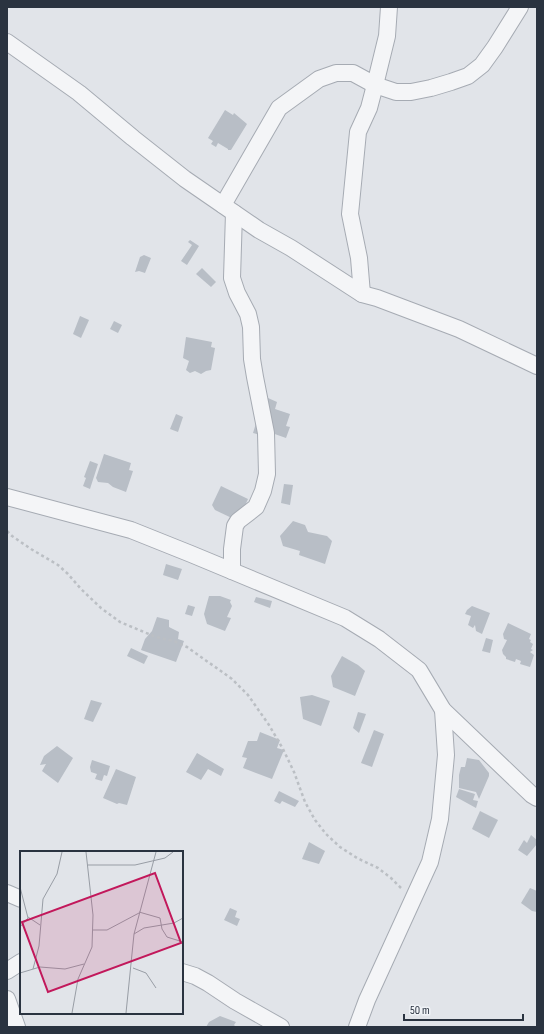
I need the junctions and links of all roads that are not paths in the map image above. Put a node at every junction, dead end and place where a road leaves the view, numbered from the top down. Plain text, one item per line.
1 (389, 7) edge
2 (520, 7) edge
3 (7, 42) edge
4 (375, 85) junction
5 (229, 209) junction
6 (362, 294) junction
7 (537, 366) edge
8 (7, 497) edge
9 (232, 570) junction
10 (443, 710) junction
11 (537, 798) edge
12 (7, 893) edge
13 (20, 899) edge
14 (20, 963) edge
15 (7, 971) edge
16 (183, 972) edge
17 (7, 999) edge
18 (17, 1027) edge
19 (281, 1027) edge
20 (357, 1027) edge

1 - 4 street
2 - 4 street
3 - 5 street
4 - 5 street
4 - 6 street
5 - 6 street
5 - 9 street
6 - 7 street
8 - 9 street
9 - 10 street
10 - 11 street
10 - 20 street
12 - 13 street
14 - 15 street
16 - 19 street
17 - 18 street

